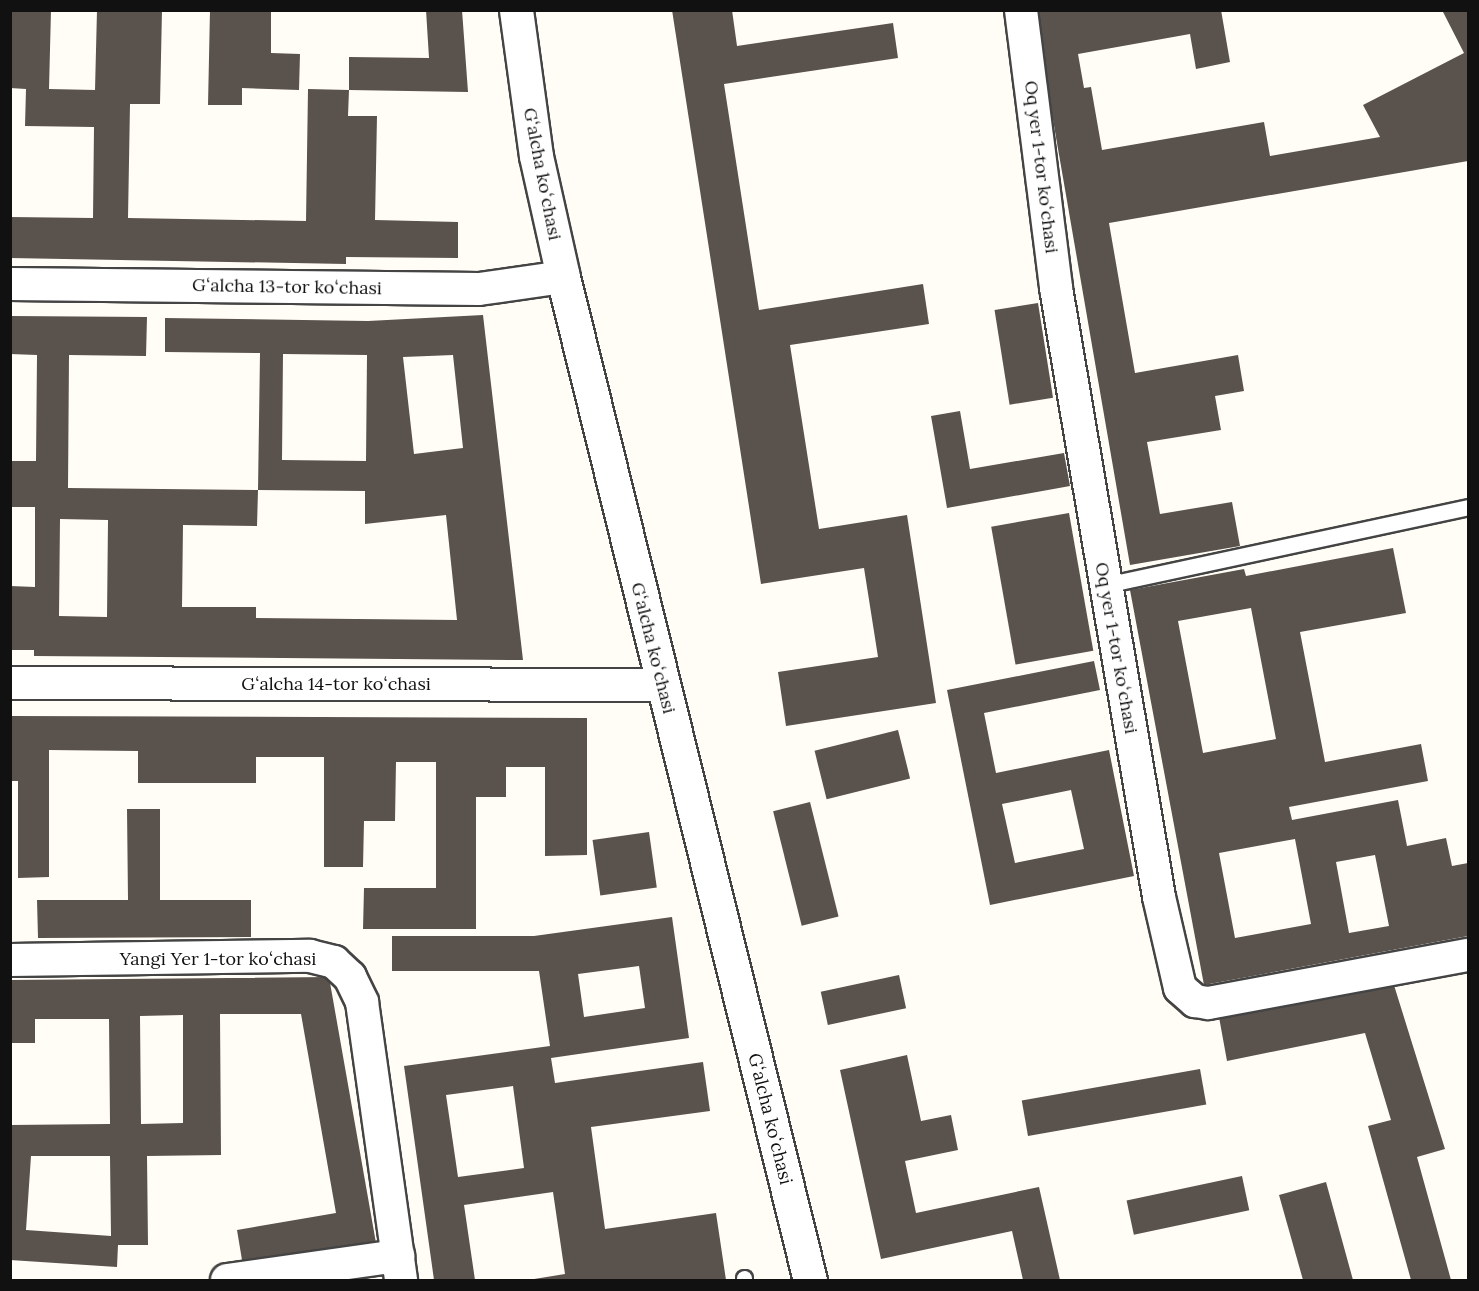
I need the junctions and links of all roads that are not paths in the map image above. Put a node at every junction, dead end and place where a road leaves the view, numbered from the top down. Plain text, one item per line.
1 (516, 10) edge
2 (1021, 10) edge
3 (563, 277) junction
4 (10, 284) edge
5 (1468, 507) edge
6 (1105, 585) junction
7 (10, 683) edge
8 (662, 686) junction
9 (1468, 955) edge
10 (10, 960) edge
11 (400, 1268) edge
12 (227, 1281) edge
13 (810, 1281) edge

1 - 3 street, Gʻalcha koʻchasi
2 - 6 street, Oq yer 1-tor koʻchasi
3 - 4 street, Gʻalcha 13-tor koʻchasi
3 - 8 street, Gʻalcha koʻchasi
5 - 6 lane
6 - 9 street, Oq yer 1-tor koʻchasi
7 - 8 street, Gʻalcha 14-tor koʻchasi
8 - 13 street, Gʻalcha koʻchasi
10 - 11 street, Yangi Yer 1-tor koʻchasi
11 - 12 street

